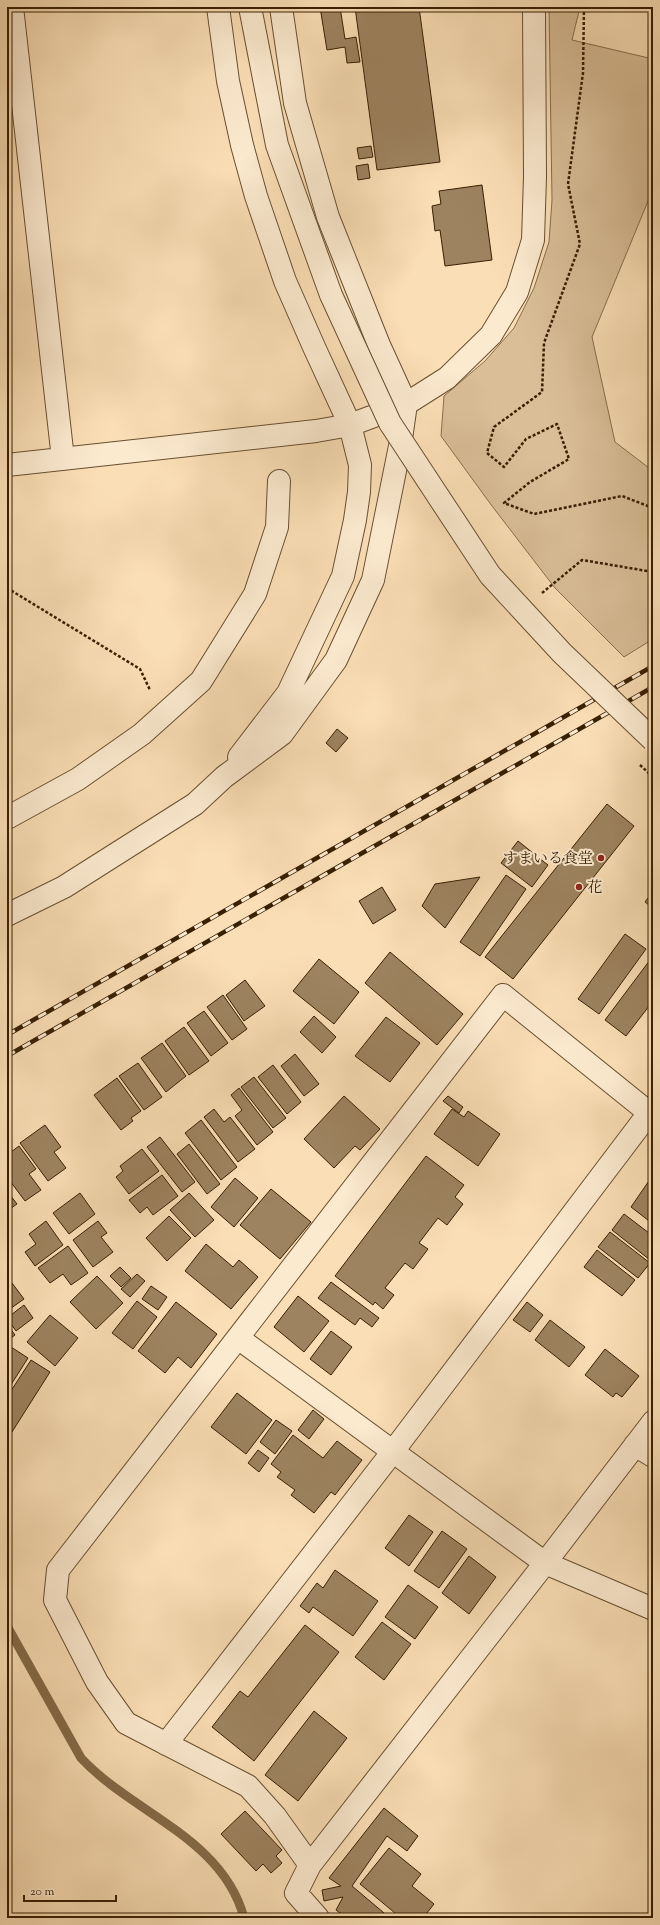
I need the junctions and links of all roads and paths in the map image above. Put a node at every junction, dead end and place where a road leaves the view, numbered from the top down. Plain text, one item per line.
1 (12, 7) edge
2 (218, 7) edge
3 (250, 7) edge
4 (281, 7) edge
5 (534, 7) edge
6 (584, 7) edge
7 (406, 404) junction
8 (350, 424) junction
9 (63, 459) junction
10 (7, 465) edge
11 (279, 480) dead end
12 (653, 508) edge
13 (653, 572) edge
14 (7, 588) edge
15 (545, 600) dead end
16 (162, 718) junction
17 (653, 740) edge
18 (224, 777) junction
19 (7, 818) edge
20 (7, 915) edge
21 (651, 1114) edge
22 (238, 1338) junction
23 (653, 1422) edge
24 (394, 1450) junction
25 (644, 1451) edge
26 (545, 1563) junction
27 (653, 1609) edge
28 (166, 1744) junction
29 (310, 1864) junction
30 (318, 1918) edge

1 - 9 street
2 - 8 street
3 - 17 street, bridge
4 - 7 street
5 - 7 street
6 - 12 path
7 - 8 street
7 - 18 street
8 - 9 street
8 - 18 street
9 - 10 street
11 - 16 street
13 - 15 path
14 - 16 path
16 - 19 street
18 - 20 street
21 - 22 street
21 - 24 street
22 - 24 street
22 - 28 street
23 - 25 street
24 - 26 street
24 - 28 street
25 - 26 street
26 - 27 street
26 - 29 street
28 - 29 street
29 - 30 street

